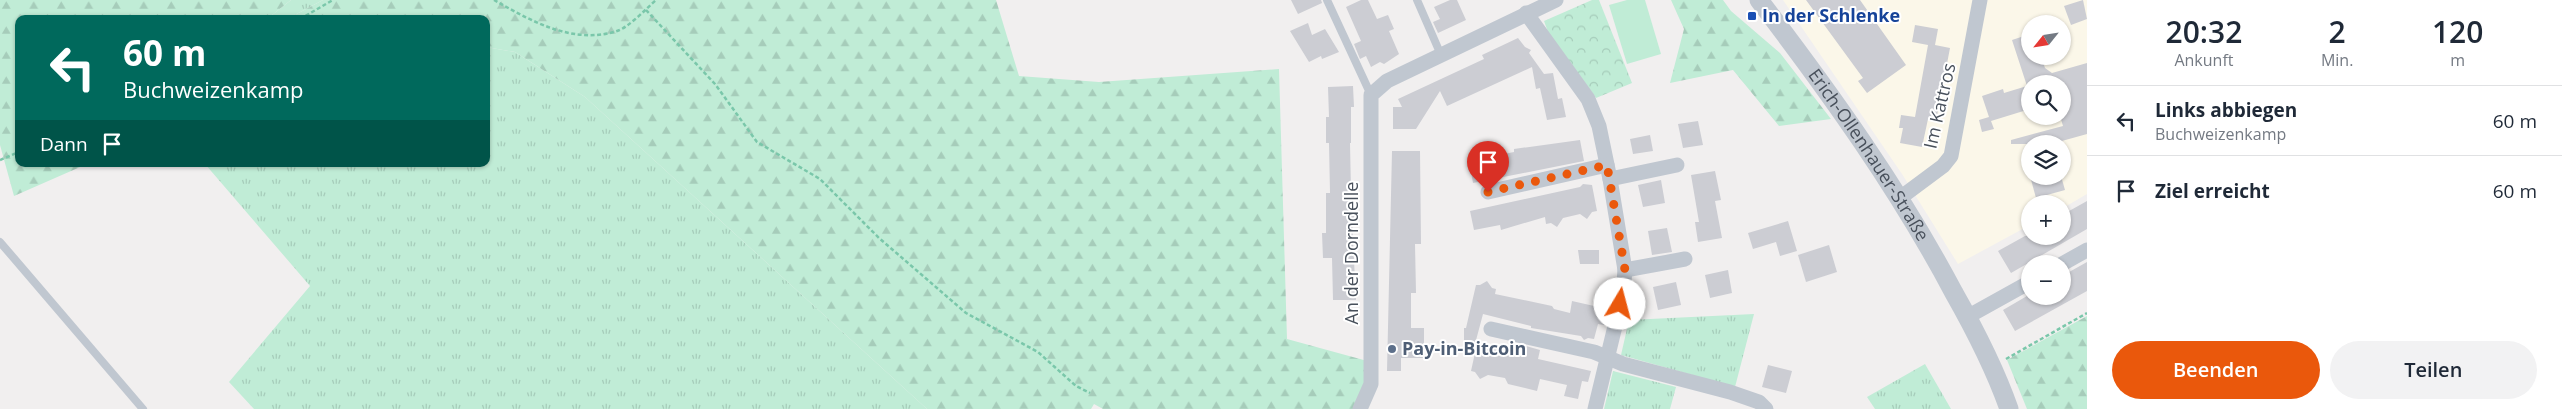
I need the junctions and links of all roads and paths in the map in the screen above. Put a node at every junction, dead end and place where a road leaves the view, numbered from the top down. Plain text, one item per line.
1 (334, 0) edge
2 (494, 0) edge
3 (656, 0) edge
4 (1327, 0) edge
5 (1417, 0) edge
6 (1556, 0) edge
7 (1759, 0) edge
8 (1980, 0) edge
9 (646, 10) junction
10 (1526, 13) junction
11 (307, 15) edge
12 (1441, 55) junction
13 (1371, 95) junction
14 (15, 154) edge
15 (0, 156) edge
16 (1, 160) edge
17 (1678, 165) dead end
18 (1609, 172) junction
19 (1488, 192) dead end
20 (1900, 198) junction
21 (0, 242) edge
22 (2087, 250) edge
23 (1686, 259) dead end
24 (2071, 259) edge
25 (1625, 270) junction
26 (2021, 287) edge
27 (2087, 313) edge
28 (1967, 317) junction
29 (1491, 329) dead end
30 (1609, 358) junction
31 (1992, 367) junction
32 (1090, 393) dead end
33 (143, 409) edge
34 (1360, 409) edge
35 (1595, 409) edge
36 (1766, 409) edge
37 (2009, 409) edge

1 - 11 path
2 - 9 path
3 - 9 path
4 - 13 lane, An der Dorndelle
5 - 12 lane
6 - 10 street
7 - 20 street, Erich-Ollenhauer-Straße
8 - 20 street, Im Kattros
9 - 32 path
10 - 12 street
10 - 18 street
12 - 13 street
13 - 34 street, An der Dorndelle
14 - 16 path
15 - 16 path
17 - 18 street
18 - 19 street
18 - 25 street
20 - 28 street, Erich-Ollenhauer-Straße
21 - 33 lane
22 - 24 street
23 - 25 street
25 - 30 street
26 - 28 street
27 - 31 path
28 - 31 street, Erich-Ollenhauer-Straße
29 - 30 street
30 - 35 street
30 - 36 street
31 - 37 street, Erich-Ollenhauer-Straße

